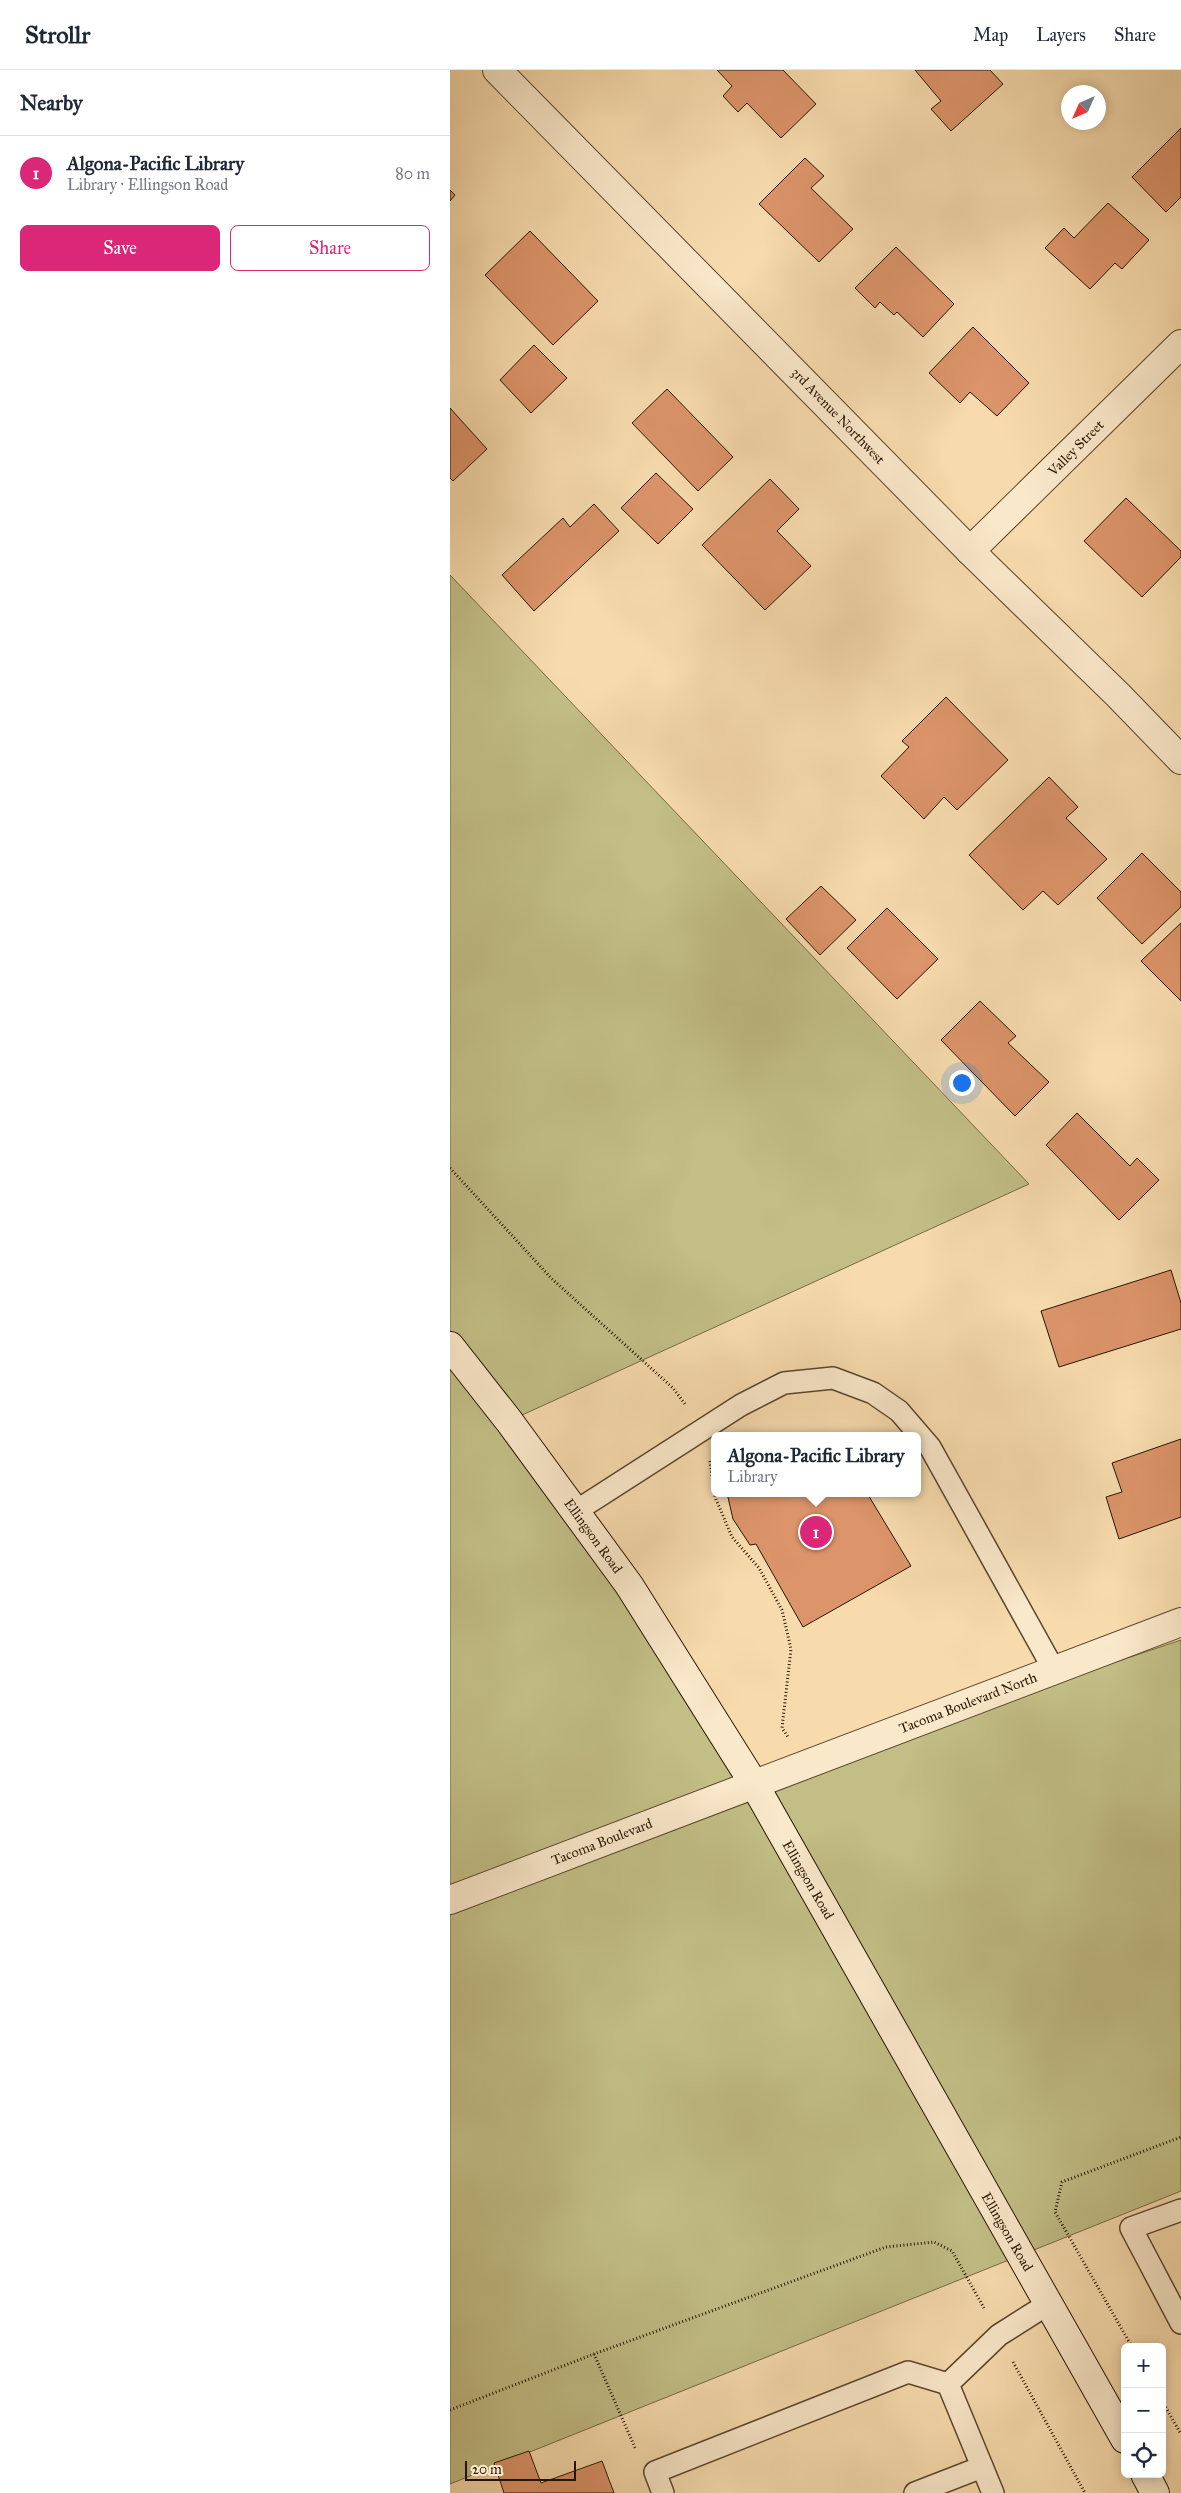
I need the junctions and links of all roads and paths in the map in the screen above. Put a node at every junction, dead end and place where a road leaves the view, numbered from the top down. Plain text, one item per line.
1 (497, 70) edge
2 (1181, 344) edge
3 (970, 552) junction
4 (1181, 760) edge
5 (450, 1346) edge
6 (917, 1432) edge
7 (921, 1437) edge
8 (576, 1511) junction
9 (1181, 1622) edge
10 (1054, 1670) junction
11 (754, 1784) junction
12 (450, 1900) edge
13 (1181, 2137) edge
14 (1181, 2210) edge
15 (886, 2247) dead end
16 (1048, 2304) junction
17 (1181, 2323) edge
18 (1130, 2343) edge
19 (594, 2354) junction
20 (948, 2384) junction
21 (1166, 2408) edge
22 (450, 2410) edge
23 (1122, 2433) edge
24 (1181, 2434) edge
25 (982, 2467) junction
26 (655, 2472) junction
27 (1147, 2478) edge
28 (664, 2493) edge
29 (916, 2493) edge
30 (993, 2493) edge
31 (1155, 2493) edge

1 - 3 street, 3rd Avenue Northwest
2 - 3 street, Valley Street
3 - 4 street, 3rd Avenue Northwest
5 - 8 street, Ellingson Road
6 - 8 lane
7 - 10 lane
8 - 11 street, Ellingson Road
9 - 10 street, Tacoma Boulevard North
10 - 11 street, Tacoma Boulevard North
11 - 12 street, Tacoma Boulevard
11 - 16 street, Ellingson Road
13 - 18 path
14 - 17 lane
15 - 19 path
16 - 20 lane
16 - 23 street, Ellingson Road
19 - 22 path
19 - 26 path
20 - 25 lane
20 - 26 lane
21 - 24 path
25 - 29 lane
25 - 30 lane
26 - 28 lane
27 - 31 street

